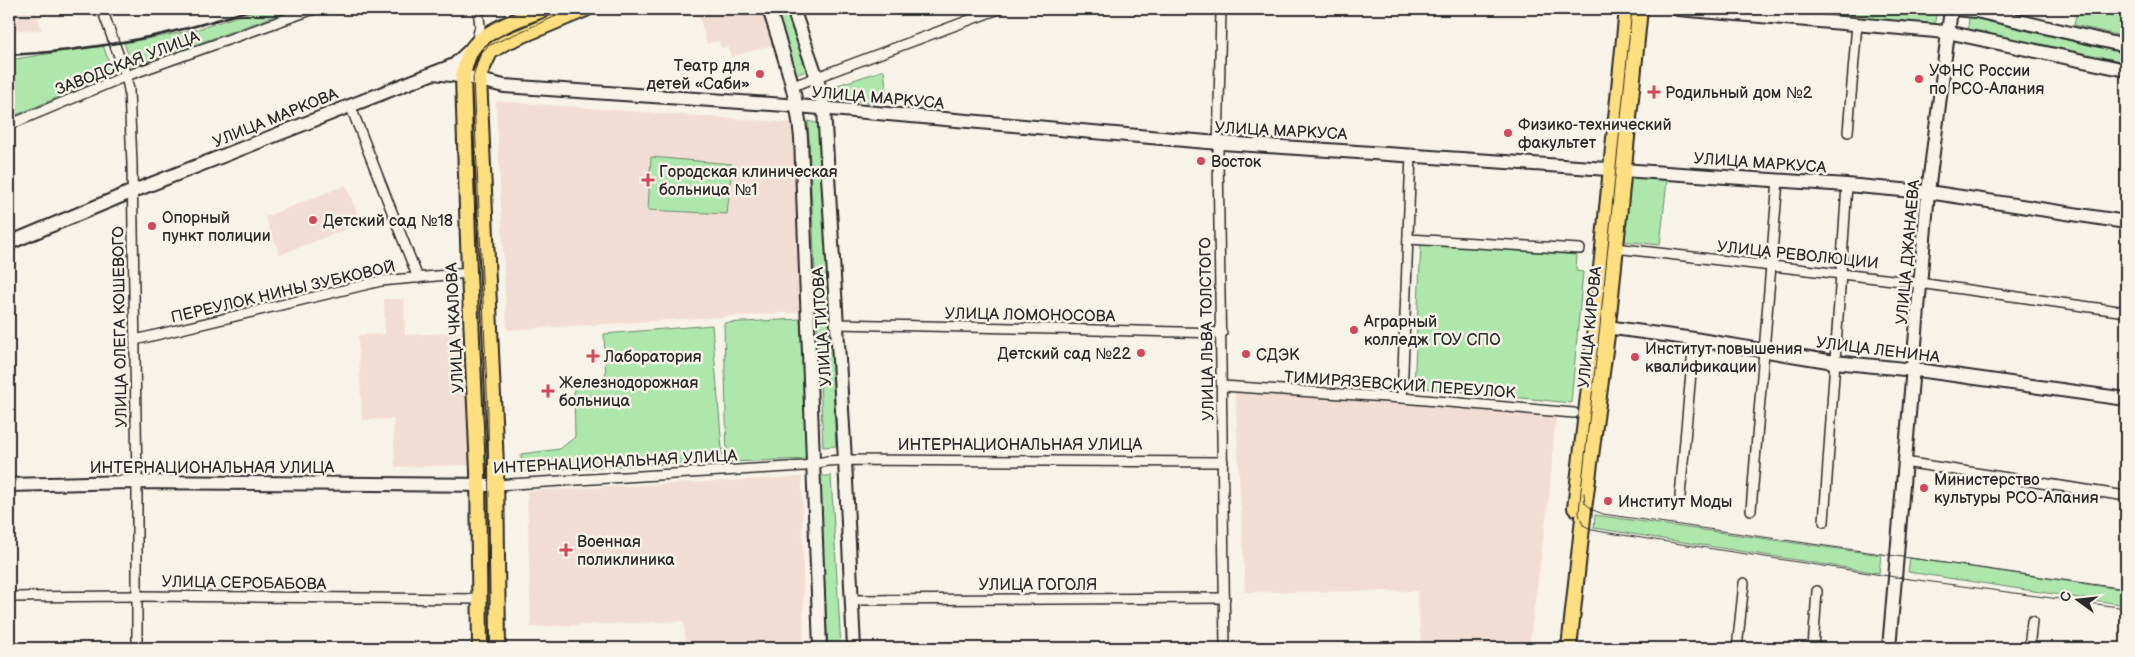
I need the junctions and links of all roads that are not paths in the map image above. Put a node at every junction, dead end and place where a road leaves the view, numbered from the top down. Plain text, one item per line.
1 (102, 9) edge
2 (314, 9) edge
3 (478, 9) edge
4 (545, 9) edge
5 (586, 9) edge
6 (768, 9) edge
7 (793, 9) edge
8 (999, 9) edge
9 (1221, 9) edge
10 (1627, 9) edge
11 (1640, 9) edge
12 (1678, 9) edge
13 (1950, 9) edge
14 (1956, 9) edge
15 (1857, 24) junction
16 (1947, 32) junction
17 (475, 45) junction
18 (2126, 46) edge
19 (2126, 70) edge
20 (434, 72) junction
21 (126, 76) junction
22 (463, 76) junction
23 (817, 78) junction
24 (479, 79) junction
25 (793, 86) junction
26 (350, 105) junction
27 (798, 106) junction
28 (824, 109) junction
29 (9, 125) edge
30 (1848, 132) dead end
31 (1218, 142) junction
32 (1410, 154) junction
33 (1618, 169) junction
34 (1778, 180) junction
35 (1846, 185) junction
36 (131, 192) junction
37 (1928, 192) junction
38 (2126, 222) edge
39 (1408, 239) junction
40 (9, 243) edge
41 (1615, 248) junction
42 (1580, 249) dead end
43 (1772, 267) junction
44 (469, 273) junction
45 (1840, 274) junction
46 (418, 278) junction
47 (1920, 283) junction
48 (2126, 312) edge
49 (837, 324) junction
50 (1602, 326) junction
51 (1222, 333) junction
52 (1694, 339) junction
53 (134, 340) junction
54 (1764, 350) junction
55 (1834, 362) junction
56 (1913, 370) junction
57 (1222, 386) junction
58 (1402, 398) junction
59 (2126, 399) edge
60 (1574, 413) dead end
61 (845, 460) junction
62 (1223, 462) junction
63 (1904, 462) junction
64 (813, 464) junction
65 (137, 482) junction
66 (9, 485) edge
67 (478, 485) junction
68 (496, 485) junction
69 (1680, 496) dead end
70 (2126, 496) edge
71 (1751, 510) dead end
72 (1824, 522) dead end
73 (1744, 583) dead end
74 (1817, 591) dead end
75 (136, 596) junction
76 (9, 597) edge
77 (1224, 598) junction
78 (480, 599) junction
79 (852, 600) junction
80 (2032, 621) dead end
81 (137, 648) edge
82 (480, 648) edge
83 (498, 648) edge
84 (820, 648) edge
85 (854, 648) edge
86 (1225, 648) edge
87 (1560, 648) edge
88 (1569, 648) edge
89 (1737, 648) edge
90 (1813, 648) edge
91 (1888, 648) edge
92 (2029, 648) edge

1 - 21 street, УЛИЦА ОЛЕГА КОШЕВОГО
2 - 21 street, ЗАВОДСКАЯ УЛИЦА
3 - 17 street, УЛИЦА ЧКАЛОВА
4 - 17 main road, УЛИЦА МАРКОВА
5 - 24 main road
6 - 25 street, УЛИЦА ТИТОВА
7 - 23 street, УЛИЦА ТИТОВА
8 - 23 street
9 - 31 street, УЛИЦА ЛЬВА ТОЛСТОГО
10 - 33 main road, УЛИЦА КИРОВА
11 - 33 main road, УЛИЦА КИРОВА
12 - 15 street
13 - 16 street, УЛИЦА ДЖАНАЕВА
14 - 18 street
15 - 16 street
15 - 30 street
16 - 19 street
16 - 37 street, УЛИЦА ДЖАНАЕВА
17 - 20 street, УЛИЦА МАРКОВА
17 - 22 main road, УЛИЦА ЧКАЛОВА
20 - 22 street, УЛИЦА МАРКУСА
20 - 26 street, УЛИЦА МАРКОВА
21 - 29 street, ЗАВОДСКАЯ УЛИЦА
21 - 36 street, УЛИЦА ОЛЕГА КОШЕВОГО
22 - 24 street, УЛИЦА МАРКУСА
22 - 44 main road, УЛИЦА ЧКАЛОВА
23 - 25 street
23 - 28 street, УЛИЦА ТИТОВА
24 - 27 street, УЛИЦА МАРКУСА
24 - 68 main road
25 - 27 street, УЛИЦА ТИТОВА
26 - 36 street, УЛИЦА МАРКОВА
26 - 46 street
27 - 28 street, УЛИЦА МАРКУСА
27 - 64 street, УЛИЦА ТИТОВА
28 - 31 street, УЛИЦА МАРКУСА
28 - 49 street, УЛИЦА ТИТОВА
31 - 32 street, УЛИЦА МАРКУСА
31 - 51 street, УЛИЦА ЛЬВА ТОЛСТОГО
32 - 33 street, УЛИЦА МАРКУСА
32 - 39 street
33 - 34 street, УЛИЦА МАРКУСА
33 - 41 main road, УЛИЦА КИРОВА
33 - 50 main road, УЛИЦА КИРОВА
34 - 35 street, УЛИЦА МАРКУСА
34 - 43 street
35 - 37 street, УЛИЦА МАРКУСА
35 - 45 street
36 - 40 street, УЛИЦА МАРКОВА
36 - 53 street, УЛИЦА ОЛЕГА КОШЕВОГО
37 - 38 street, УЛИЦА МАРКУСА
37 - 47 street, УЛИЦА ДЖАНАЕВА
39 - 42 street
39 - 58 street
41 - 43 street, УЛИЦА РЕВОЛЮЦИИ
41 - 50 main road, УЛИЦА КИРОВА
43 - 45 street, УЛИЦА РЕВОЛЮЦИИ
43 - 54 street
44 - 46 street, ПЕРЕУЛОК НИНЫ ЗУБКОВОЙ
44 - 67 main road, УЛИЦА ЧКАЛОВА
45 - 47 street, УЛИЦА РЕВОЛЮЦИИ
45 - 55 street
46 - 53 street, ПЕРЕУЛОК НИНЫ ЗУБКОВОЙ
47 - 48 street, УЛИЦА РЕВОЛЮЦИИ
47 - 56 street, УЛИЦА ДЖАНАЕВА
49 - 51 street, УЛИЦА ЛОМОНОСОВА
49 - 61 street, УЛИЦА ТИТОВА
50 - 52 street, УЛИЦА ЛЕНИНА
50 - 87 main road, УЛИЦА КИРОВА
50 - 88 main road, УЛИЦА КИРОВА
51 - 57 street, УЛИЦА ЛЬВА ТОЛСТОГО
52 - 54 street, УЛИЦА ЛЕНИНА
52 - 69 street
53 - 65 street, УЛИЦА ОЛЕГА КОШЕВОГО
54 - 55 street, УЛИЦА ЛЕНИНА
54 - 71 street
55 - 56 street, УЛИЦА ЛЕНИНА
55 - 72 street
56 - 59 street, УЛИЦА ЛЕНИНА
56 - 63 street, УЛИЦА ДЖАНАЕВА
57 - 58 street, ТИМИРЯЗЕВСКИЙ ПЕРЕУЛОК
57 - 62 street, УЛИЦА ЛЬВА ТОЛСТОГО
58 - 60 street, ТИМИРЯЗЕВСКИЙ ПЕРЕУЛОК
61 - 62 street, ИНТЕРНАЦИОНАЛЬНАЯ УЛИЦА
61 - 64 street, ИНТЕРНАЦИОНАЛЬНАЯ УЛИЦА
61 - 79 street, УЛИЦА ТИТОВА
62 - 77 street, УЛИЦА ЛЬВА ТОЛСТОГО
63 - 70 street
63 - 91 street, УЛИЦА ДЖАНАЕВА
64 - 68 street, ИНТЕРНАЦИОНАЛЬНАЯ УЛИЦА
64 - 84 street, УЛИЦА ТИТОВА
65 - 66 street, ИНТЕРНАЦИОНАЛЬНАЯ УЛИЦА
65 - 67 street, ИНТЕРНАЦИОНАЛЬНАЯ УЛИЦА
65 - 75 street, УЛИЦА ОЛЕГА КОШЕВОГО
67 - 68 street, ИНТЕРНАЦИОНАЛЬНАЯ УЛИЦА
67 - 78 main road, УЛИЦА ЧКАЛОВА
68 - 83 main road
73 - 89 street
74 - 90 street
75 - 76 street, УЛИЦА СЕРОБАБОВА
75 - 78 street, УЛИЦА СЕРОБАБОВА
75 - 81 street, УЛИЦА ОЛЕГА КОШЕВОГО
77 - 79 street, УЛИЦА ГОГОЛЯ
77 - 86 street, УЛИЦА ЛЬВА ТОЛСТОГО
78 - 82 main road, УЛИЦА ЧКАЛОВА
79 - 85 street, УЛИЦА ТИТОВА
80 - 92 street

